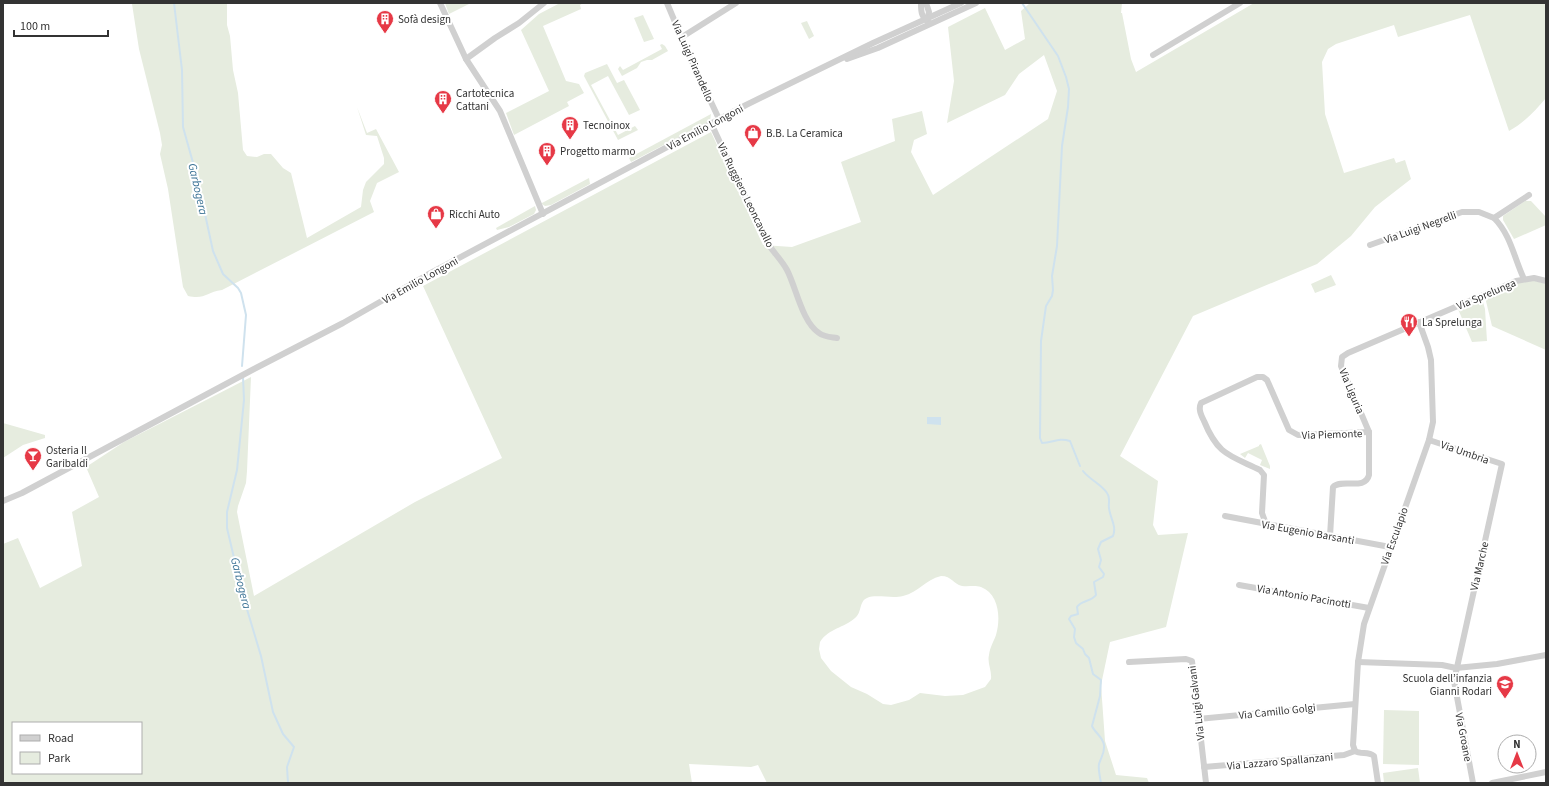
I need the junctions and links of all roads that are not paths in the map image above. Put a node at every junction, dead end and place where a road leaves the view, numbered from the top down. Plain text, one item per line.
1 (440, 3) edge
2 (544, 3) edge
3 (667, 3) edge
4 (736, 3) edge
5 (961, 3) edge
6 (975, 3) edge
7 (1240, 3) edge
8 (923, 4) edge
9 (944, 12) junction
10 (927, 19) junction
11 (910, 26) junction
12 (682, 37) junction
13 (878, 48) junction
14 (1153, 55) dead end
15 (466, 59) junction
16 (837, 61) junction
17 (719, 119) junction
18 (711, 124) junction
19 (1529, 195) dead end
20 (543, 214) junction
21 (1494, 218) junction
22 (1370, 245) dead end
23 (1524, 278) junction
24 (1546, 281) edge
25 (1419, 322) junction
26 (836, 338) dead end
27 (1341, 359) joint
28 (1369, 432) junction
29 (1430, 440) junction
30 (1502, 464) joint
31 (3, 500) edge
32 (1225, 516) dead end
33 (1266, 524) junction
34 (1330, 536) junction
35 (1390, 547) junction
36 (1238, 585) dead end
37 (1369, 608) junction
38 (1546, 655) edge
39 (1130, 662) dead end
40 (1358, 662) junction
41 (1456, 668) junction
42 (1355, 704) junction
43 (1198, 719) junction
44 (1355, 751) junction
45 (1204, 767) junction
46 (1546, 772) edge
47 (1206, 783) edge
48 (1378, 783) edge
49 (1474, 783) edge
50 (1492, 783) edge

1 - 15 street
2 - 15 street
3 - 12 street, Via Luigi Pirandello
4 - 12 street
5 - 9 street, Via Emilio Longoni
6 - 10 street, Via Emilio Longoni
6 - 13 street, Via Emilio Longoni
7 - 14 street
8 - 9 street
8 - 10 street
8 - 11 street
9 - 10 street, Via Emilio Longoni
10 - 11 street, Via Emilio Longoni
10 - 13 street, Via Emilio Longoni
11 - 16 street, Via Emilio Longoni
12 - 17 street, Via Luigi Pirandello
13 - 16 street, Via Emilio Longoni
15 - 20 street
16 - 17 street, Via Emilio Longoni
17 - 18 street, Via Emilio Longoni
18 - 20 street, Via Emilio Longoni
18 - 26 street, Via Ruggiero Leoncavallo
19 - 21 street
20 - 31 street, Via Emilio Longoni
21 - 22 street, Via Luigi Negrelli
21 - 23 street
23 - 24 street, Via Sprelunga
23 - 25 street, Via Sprelunga
25 - 27 street, Via Sprelunga
25 - 29 street, Via Esculapio
27 - 28 street, Via Liguria
28 - 33 street, Via Piemonte
28 - 34 street, Via Liguria
29 - 30 street, Via Umbria
29 - 35 street, Via Esculapio
30 - 41 street, Via Marche
32 - 33 street, Via Eugenio Barsanti
33 - 34 street, Via Eugenio Barsanti
34 - 35 street, Via Eugenio Barsanti
35 - 37 street, Via Esculapio
36 - 37 street, Via Antonio Pacinotti
37 - 40 street, Via Esculapio
38 - 41 street
39 - 43 street, Via Luigi Galvani
40 - 41 street
40 - 42 street, Via Esculapio
41 - 49 street, Via Groane
42 - 43 street, Via Camillo Golgi
42 - 44 street, Via Esculapio
43 - 45 street, Via Luigi Galvani
44 - 45 street, Via Lazzaro Spallanzani
44 - 48 street
45 - 47 street, Via Luigi Galvani
46 - 50 street

